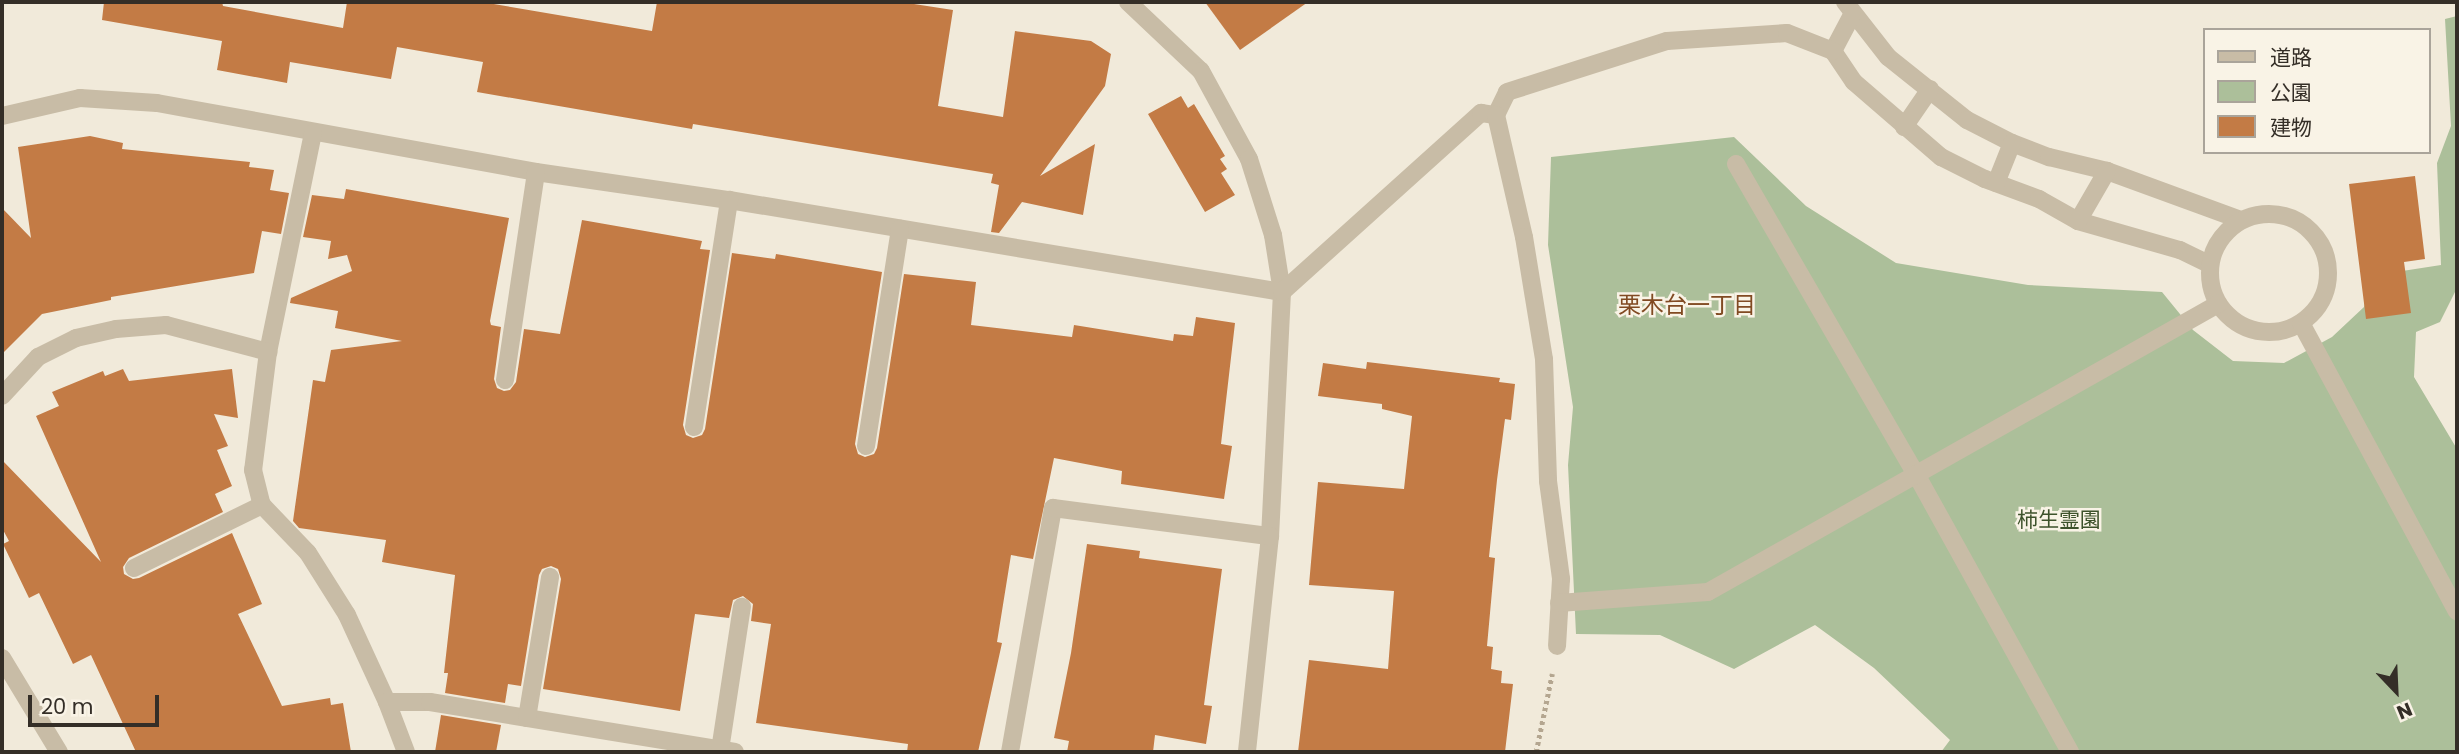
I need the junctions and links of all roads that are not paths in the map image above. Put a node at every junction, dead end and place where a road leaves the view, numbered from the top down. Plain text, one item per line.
1 (1128, 2) edge
2 (1849, 8) edge
3 (1833, 51) junction
4 (1930, 89) junction
5 (1496, 115) junction
6 (2, 116) edge
7 (1904, 127) junction
8 (313, 133) junction
9 (2012, 143) junction
10 (1736, 164) dead end
11 (2107, 171) junction
12 (536, 172) junction
13 (1996, 183) junction
14 (729, 200) junction
15 (2241, 220) junction
16 (2078, 221) junction
17 (900, 229) junction
18 (2209, 264) junction
19 (1282, 292) junction
20 (2218, 304) junction
21 (2301, 323) junction
22 (268, 352) junction
23 (505, 380) dead end
24 (2, 396) edge
25 (694, 427) dead end
26 (866, 446) dead end
27 (1916, 474) junction
28 (262, 505) junction
29 (1270, 536) junction
30 (134, 568) dead end
31 (550, 577) dead end
32 (1559, 603) junction
33 (742, 607) dead end
34 (2457, 611) edge
35 (1557, 646) road end
36 (2, 658) edge
37 (387, 702) junction
38 (527, 718) junction
39 (728, 751) edge
40 (59, 752) edge
41 (406, 752) edge
42 (1010, 752) edge
43 (1247, 752) edge
44 (2070, 752) edge

1 - 19 street
2 - 3 street
2 - 4 street
3 - 5 street
3 - 7 street
4 - 7 street
4 - 9 street
5 - 19 street
5 - 32 street
6 - 8 street
7 - 13 street
8 - 12 street
8 - 22 street
9 - 11 street
9 - 13 street
10 - 27 street
11 - 15 street
11 - 16 street
12 - 14 street
12 - 23 street
13 - 16 street
14 - 17 street
14 - 25 street
15 - 18 street
15 - 21 street
16 - 18 street
17 - 19 street
17 - 26 street
18 - 20 street
19 - 29 street
20 - 21 street
20 - 27 street
21 - 34 street
22 - 24 street
22 - 28 street
27 - 32 street
27 - 44 street
28 - 30 street
28 - 37 street
29 - 42 street
29 - 43 street
31 - 38 street
32 - 35 street
33 - 39 street
36 - 40 street
37 - 38 street
37 - 41 street
38 - 39 street

